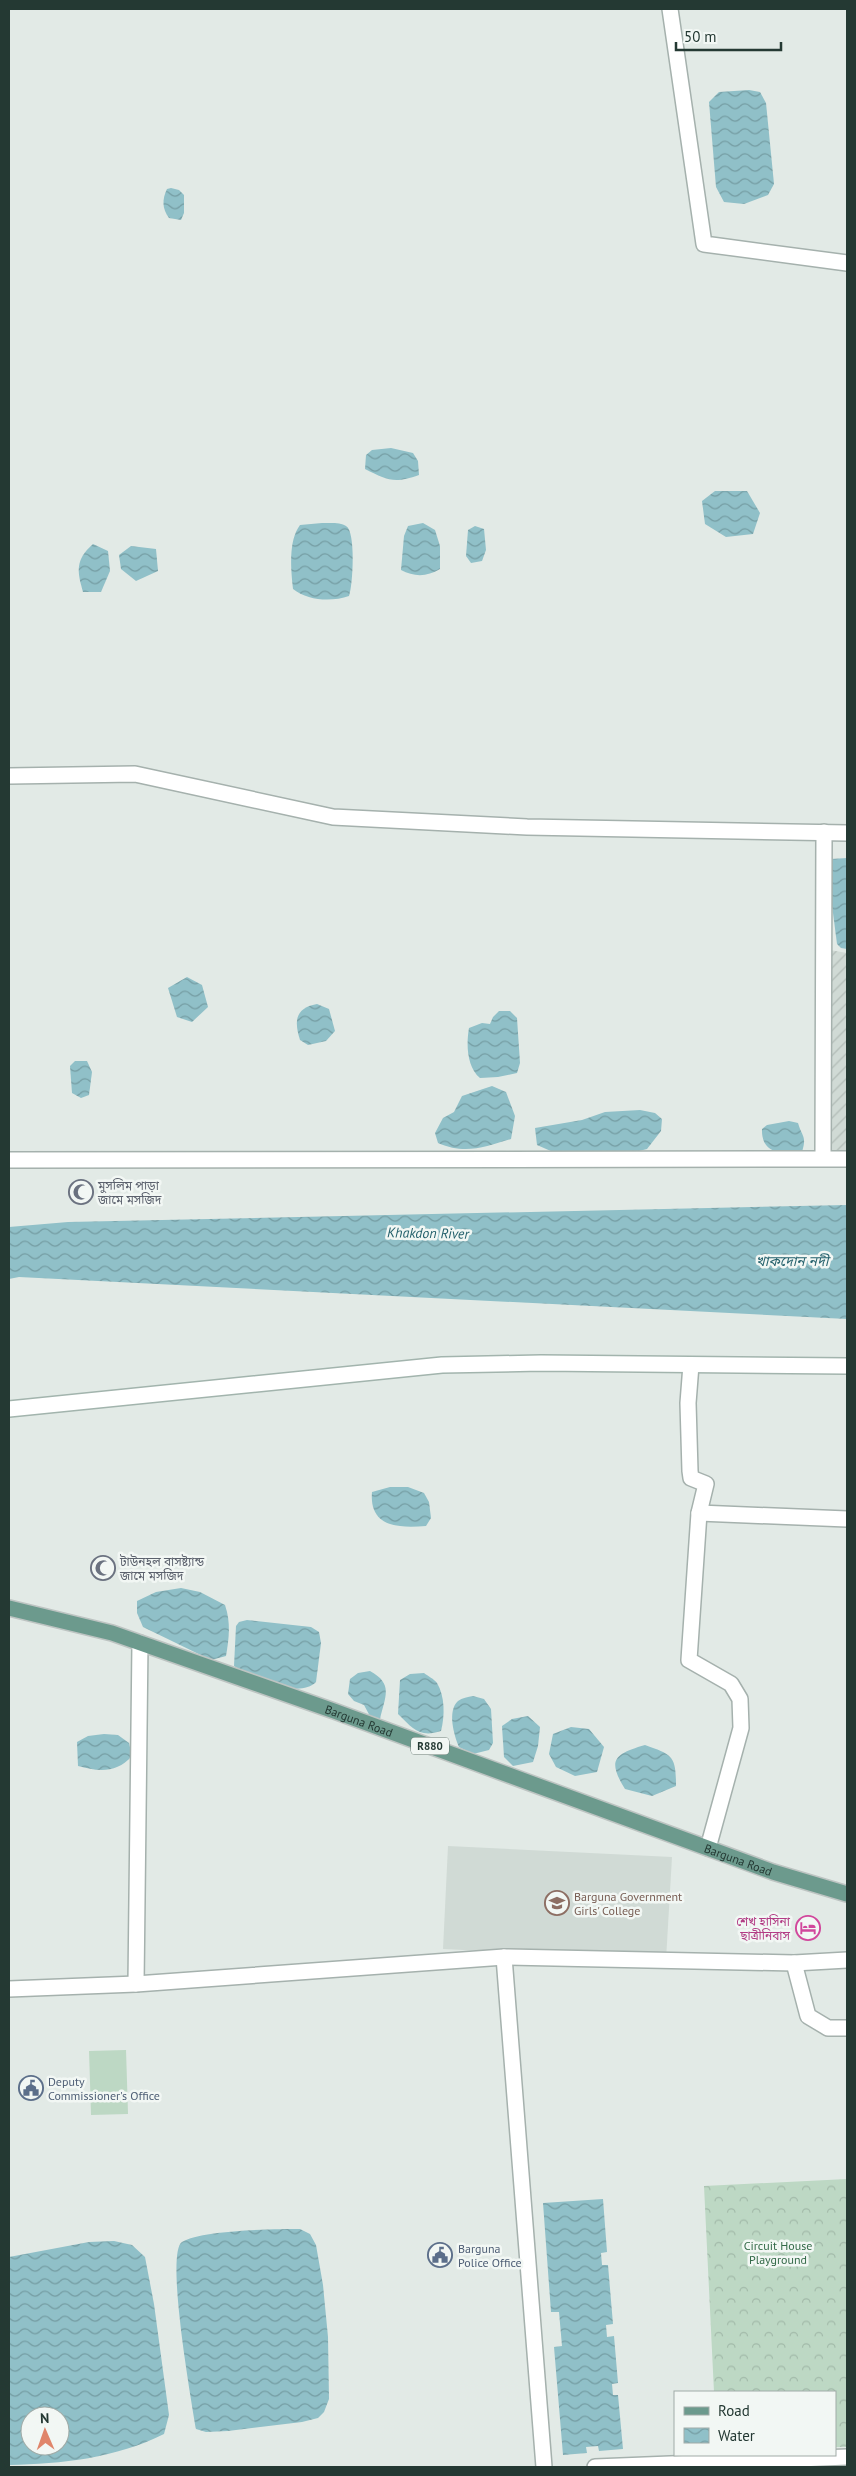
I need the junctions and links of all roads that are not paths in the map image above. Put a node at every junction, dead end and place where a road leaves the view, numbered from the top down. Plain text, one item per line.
1 (670, 9) edge
2 (847, 263) edge
3 (9, 776) edge
4 (824, 832) junction
5 (847, 833) edge
6 (823, 1158) junction
7 (847, 1159) edge
8 (9, 1160) edge
9 (691, 1365) junction
10 (847, 1366) edge
11 (9, 1409) edge
12 (699, 1513) junction
13 (847, 1519) edge
14 (9, 1608) edge
15 (140, 1643) junction
16 (708, 1848) junction
17 (847, 1894) edge
18 (504, 1957) junction
19 (847, 1960) edge
20 (794, 1963) junction
21 (136, 1984) junction
22 (9, 1989) edge
23 (847, 2028) edge
24 (847, 2457) edge
25 (544, 2467) edge
26 (595, 2467) edge

1 - 2 street
3 - 4 street
4 - 5 street
4 - 6 street
6 - 7 street
6 - 8 street
9 - 10 street
9 - 11 street
9 - 12 street
12 - 13 street
12 - 16 street
14 - 15 main road, Barguna Road / R880
15 - 16 main road, Barguna Road / R880
15 - 21 street
16 - 17 main road, Barguna Road / R880
18 - 20 street
18 - 21 street
18 - 25 street
19 - 20 street
20 - 23 street
21 - 22 street
24 - 26 street

